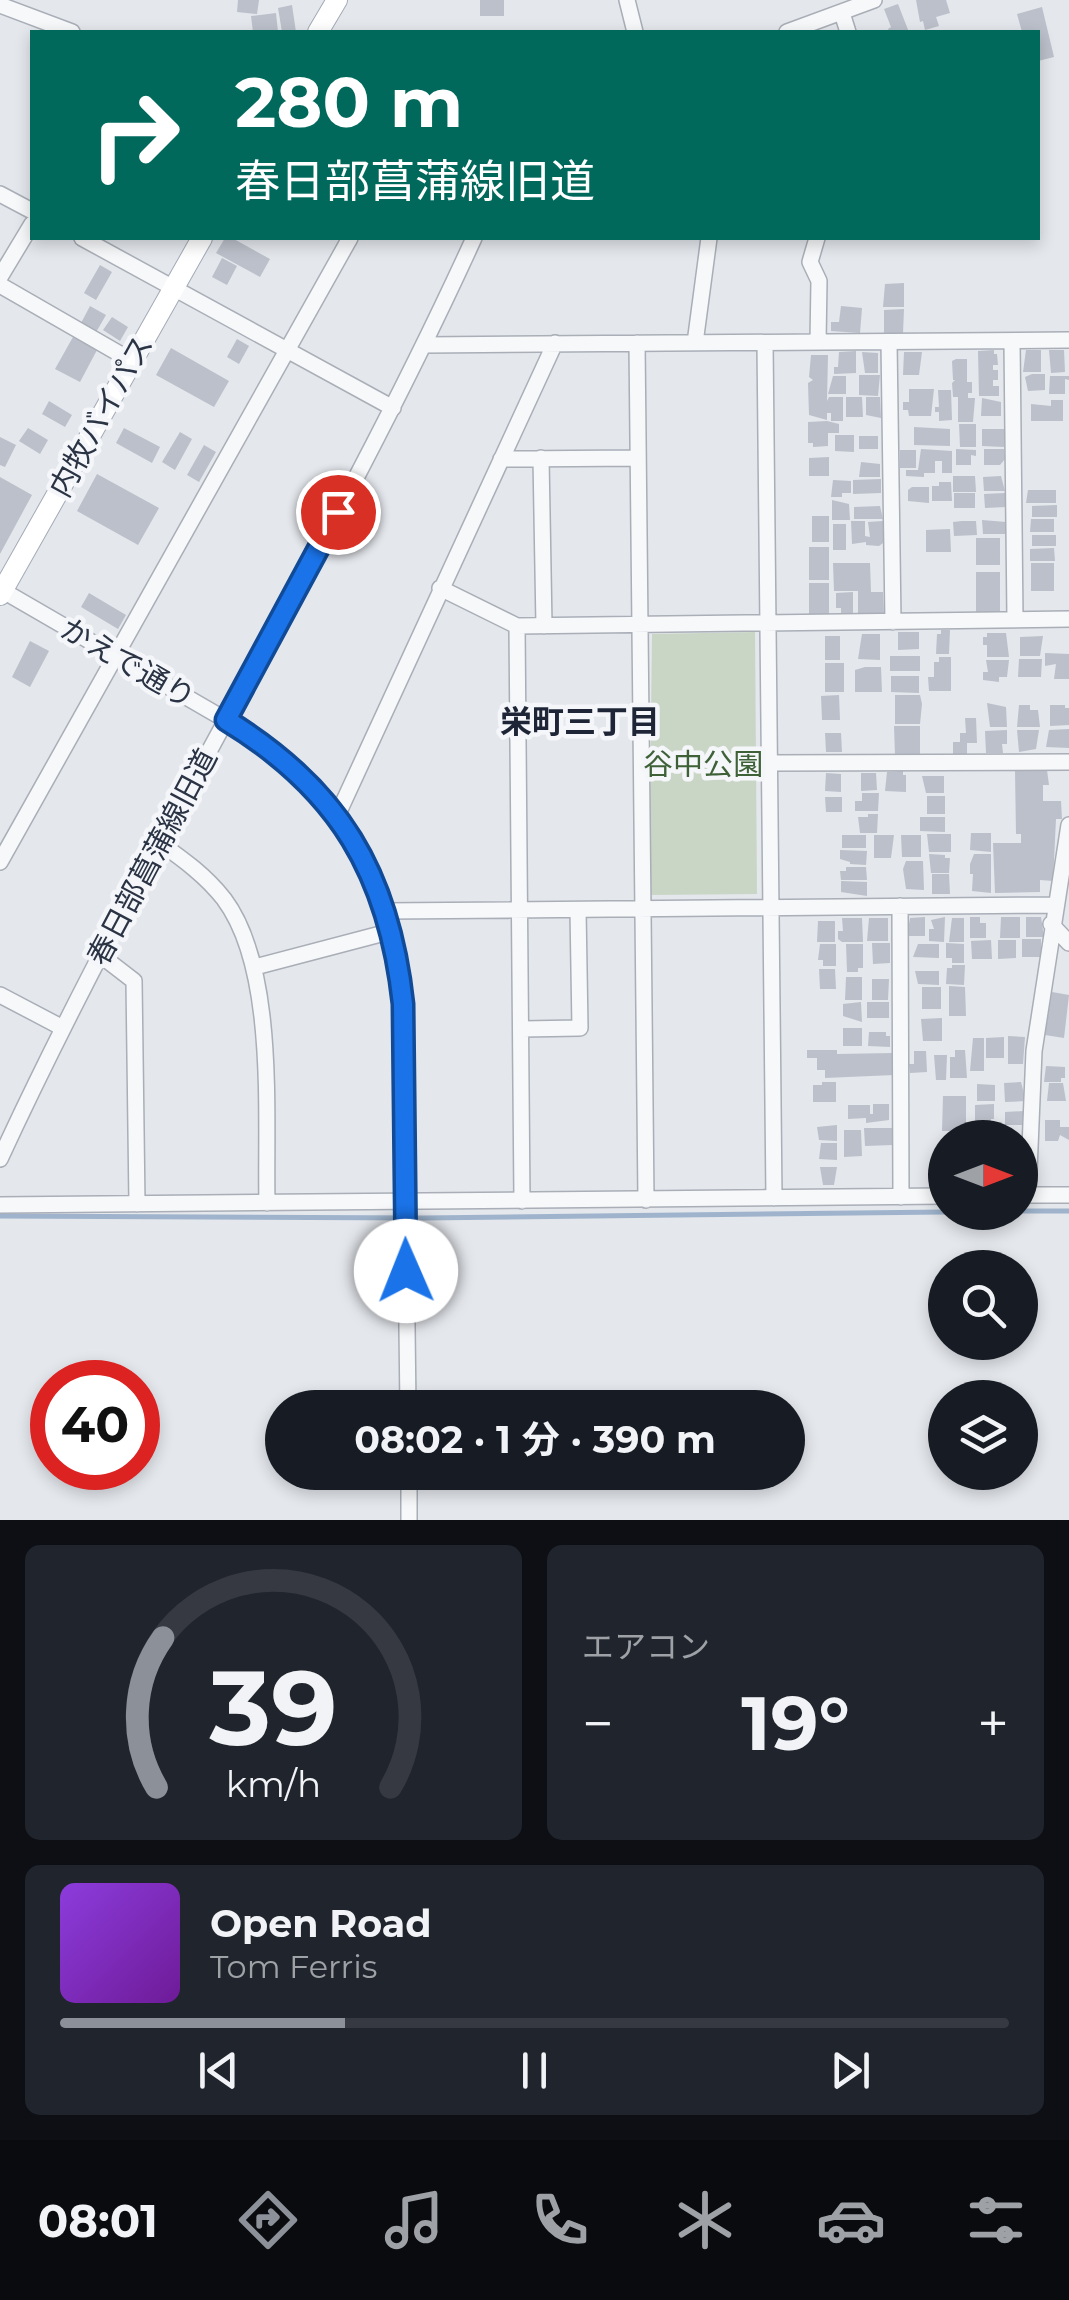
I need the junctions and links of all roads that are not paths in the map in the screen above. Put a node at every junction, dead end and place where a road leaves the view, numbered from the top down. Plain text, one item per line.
1 (337, 0) edge
2 (626, 0) edge
3 (874, 0) edge
4 (0, 5) edge
5 (842, 13) junction
6 (67, 30) edge
7 (319, 30) edge
8 (634, 30) edge
9 (793, 30) edge
10 (847, 30) edge
11 (0, 194) edge
12 (30, 210) edge
13 (30, 227) edge
14 (86, 240) edge
15 (201, 240) edge
16 (349, 240) edge
17 (473, 240) edge
18 (709, 240) edge
19 (817, 240) edge
20 (0, 277) edge
21 (0, 285) edge
22 (174, 287) junction
23 (1069, 340) edge
24 (818, 342) junction
25 (890, 342) junction
26 (1012, 342) junction
27 (636, 343) junction
28 (695, 343) junction
29 (766, 343) junction
30 (556, 344) junction
31 (424, 345) junction
32 (288, 350) junction
33 (132, 361) junction
34 (393, 408) junction
35 (541, 458) junction
36 (638, 458) junction
37 (501, 459) junction
38 (440, 588) junction
39 (1, 592) edge
40 (1015, 619) junction
41 (1069, 619) edge
42 (893, 622) junction
43 (768, 624) junction
44 (640, 625) junction
45 (517, 626) junction
46 (544, 626) junction
47 (116, 656) junction
48 (226, 720) junction
49 (1069, 762) edge
50 (770, 764) junction
51 (337, 816) junction
52 (1069, 825) edge
53 (160, 842) junction
54 (0, 862) edge
55 (1056, 905) junction
56 (900, 906) junction
57 (772, 907) junction
58 (578, 910) junction
59 (642, 910) junction
60 (386, 911) junction
61 (522, 911) junction
62 (1052, 924) junction
63 (392, 930) junction
64 (1069, 942) edge
65 (98, 954) junction
66 (255, 968) junction
67 (0, 996) edge
68 (60, 1027) junction
69 (522, 1029) junction
70 (1029, 1120) edge
71 (0, 1158) edge
72 (1069, 1194) edge
73 (1038, 1195) edge
74 (900, 1196) junction
75 (928, 1196) edge
76 (774, 1198) junction
77 (646, 1200) junction
78 (522, 1201) junction
79 (405, 1202) junction
80 (267, 1203) junction
81 (137, 1204) junction
82 (0, 1205) edge
83 (408, 1390) edge
84 (408, 1490) edge
85 (409, 1520) edge

1 - 7 main road
2 - 8 street
3 - 5 street
4 - 6 street
5 - 9 street
5 - 10 street
11 - 12 street
13 - 20 street
14 - 22 street
15 - 22 main road, 内牧バイパス
16 - 32 street
17 - 31 street, 春日部菖蒲線旧道
18 - 28 street
19 - 24 street
21 - 33 street
22 - 32 street
22 - 33 main road, 内牧バイパス
23 - 26 street
24 - 25 street
24 - 29 street
25 - 26 street
25 - 42 street
26 - 40 street
27 - 28 street
27 - 30 street
27 - 36 street
28 - 29 street
29 - 43 street
30 - 31 street
30 - 37 street
31 - 34 street, 春日部菖蒲線旧道
32 - 34 street
32 - 47 street
33 - 39 main road, 内牧バイパス
34 - 48 street, 春日部菖蒲線旧道
35 - 36 street
35 - 37 street
35 - 46 street
36 - 44 street
37 - 38 street
38 - 45 street
38 - 51 street
39 - 47 street, かえで通り
40 - 41 street
40 - 42 street
42 - 43 street
43 - 44 street
43 - 50 street
44 - 46 street
44 - 59 street
45 - 46 street
45 - 61 street
47 - 48 street, かえで通り
47 - 54 street
48 - 51 street, かえで通り
48 - 53 street, 春日部菖蒲線旧道
49 - 50 street
50 - 57 street
51 - 60 street, かえで通り
52 - 55 street
53 - 65 street, 春日部菖蒲線旧道
53 - 66 street
55 - 56 street
55 - 62 street
56 - 57 street
56 - 74 street
57 - 59 street
57 - 76 street
58 - 59 street
58 - 61 street
58 - 69 street
59 - 77 street
60 - 61 street
60 - 63 street, かえで通り
61 - 69 street
62 - 64 street
62 - 70 street
63 - 66 street
63 - 79 street, かえで通り
65 - 68 street, 春日部菖蒲線旧道
65 - 81 street
66 - 80 street
67 - 68 street
68 - 71 street, 春日部菖蒲線旧道
69 - 78 street
72 - 73 street
74 - 75 street
74 - 76 street
76 - 77 street
77 - 78 street
78 - 79 street
79 - 80 street
79 - 83 street, かえで通り
80 - 81 street
81 - 82 street
84 - 85 street

